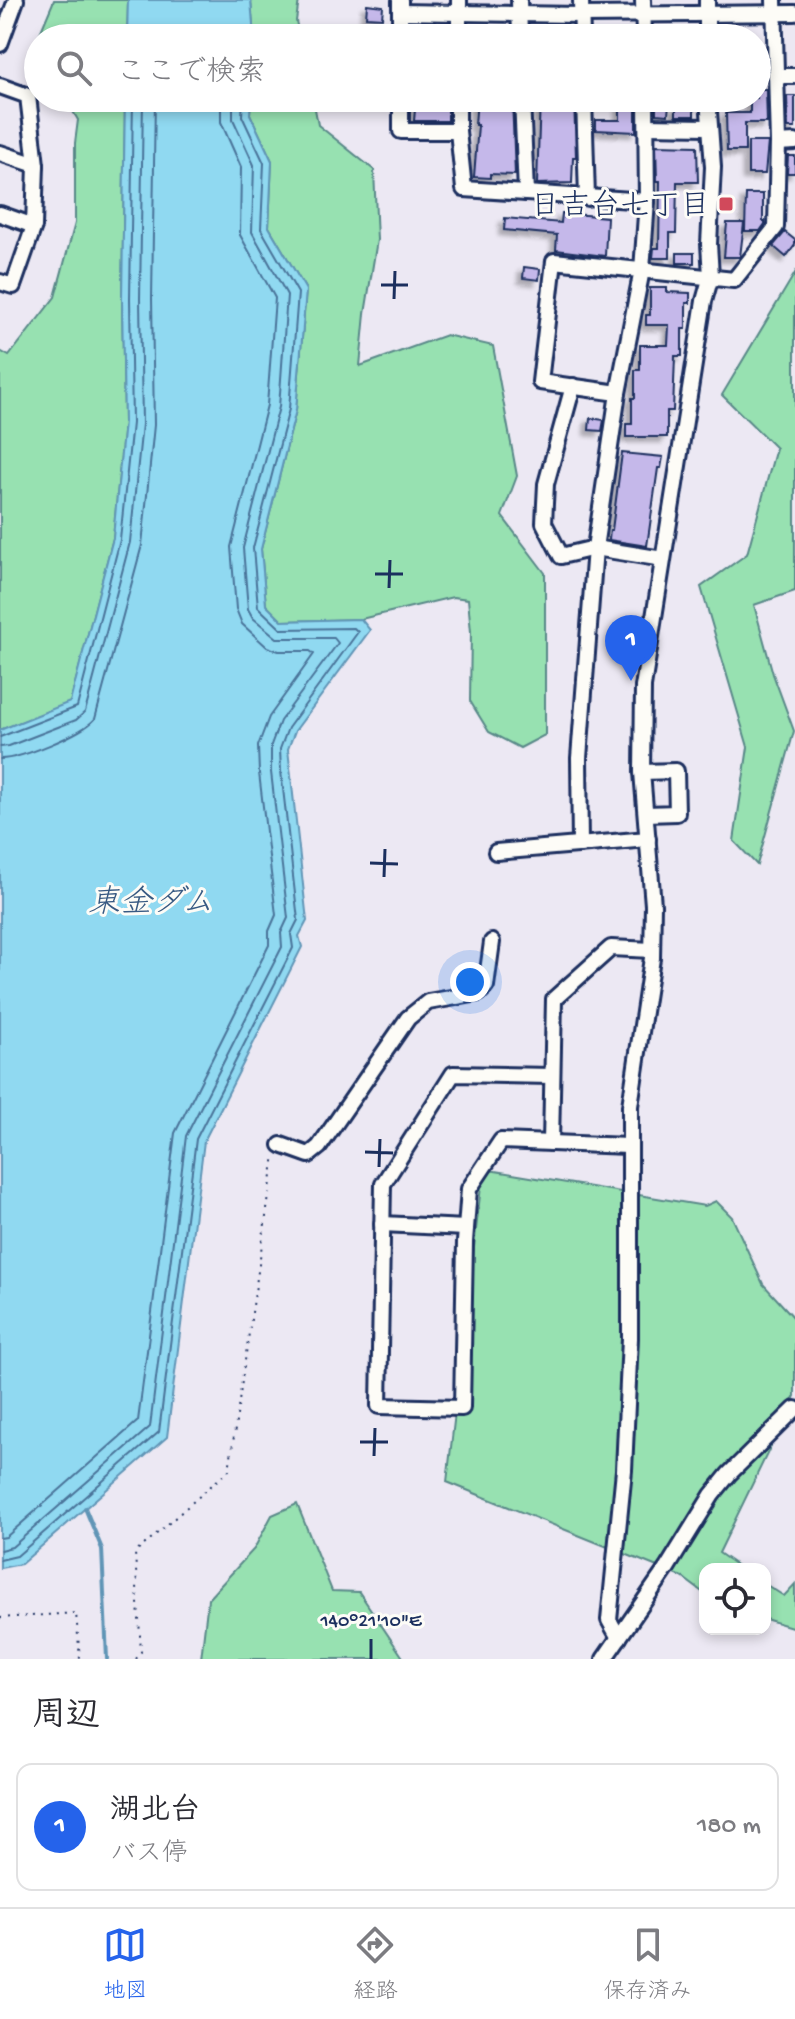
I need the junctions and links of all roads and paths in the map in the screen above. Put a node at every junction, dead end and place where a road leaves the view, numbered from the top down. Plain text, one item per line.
1 (16, 0) edge
2 (400, 6) edge
3 (459, 6) edge
4 (519, 7) edge
5 (581, 7) edge
6 (643, 7) edge
7 (707, 7) edge
8 (774, 7) edge
9 (795, 13) edge
10 (0, 44) edge
11 (776, 76) junction
12 (795, 76) edge
13 (0, 86) edge
14 (24, 95) edge
15 (30, 112) edge
16 (401, 112) edge
17 (458, 112) edge
18 (523, 112) edge
19 (584, 112) edge
20 (646, 112) edge
21 (708, 112) edge
22 (647, 126) junction
23 (708, 127) junction
24 (458, 131) junction
25 (795, 142) edge
26 (778, 143) junction
27 (0, 153) edge
28 (36, 165) junction
29 (526, 193) junction
30 (587, 198) junction
31 (647, 201) junction
32 (0, 214) edge
33 (34, 226) junction
34 (642, 270) junction
35 (711, 276) junction
36 (0, 282) edge
37 (573, 386) junction
38 (618, 393) junction
39 (595, 548) junction
40 (663, 559) junction
41 (642, 772) junction
42 (646, 814) junction
43 (648, 839) junction
44 (580, 845) junction
45 (496, 852) dead end
46 (492, 942) dead end
47 (652, 950) junction
48 (552, 1076) junction
49 (551, 1143) junction
50 (281, 1145) joint
51 (628, 1146) junction
52 (382, 1224) junction
53 (466, 1228) junction
54 (795, 1409) edge
55 (0, 1618) edge
56 (619, 1638) junction
57 (80, 1659) edge
58 (136, 1659) edge
59 (604, 1659) edge

1 - 10 street
2 - 3 street
3 - 4 street
4 - 5 street
5 - 6 street
6 - 7 street
7 - 8 street
8 - 9 street
8 - 11 street
11 - 12 street
11 - 26 street
13 - 14 street
15 - 28 street
16 - 24 street
17 - 24 street
18 - 29 street
19 - 30 street
20 - 22 street
21 - 23 street
22 - 23 street
22 - 31 street
23 - 35 street
24 - 29 street
25 - 26 street
26 - 35 street
27 - 28 street
28 - 33 street
29 - 30 street
30 - 31 street
31 - 34 street
32 - 33 street
33 - 36 street
34 - 35 street
34 - 37 street
34 - 38 street
35 - 40 street
37 - 38 street
37 - 39 street
38 - 39 street
39 - 40 street
39 - 44 street
40 - 41 street
41 - 42 street
41 - 42 street
42 - 43 street
43 - 44 street
43 - 47 street
44 - 45 street
46 - 50 street
47 - 48 street
47 - 51 street
48 - 49 street
48 - 52 street
49 - 51 street
49 - 53 street
50 - 58 path
51 - 56 street
52 - 53 street
52 - 53 street
54 - 56 street
55 - 57 path
56 - 59 street

